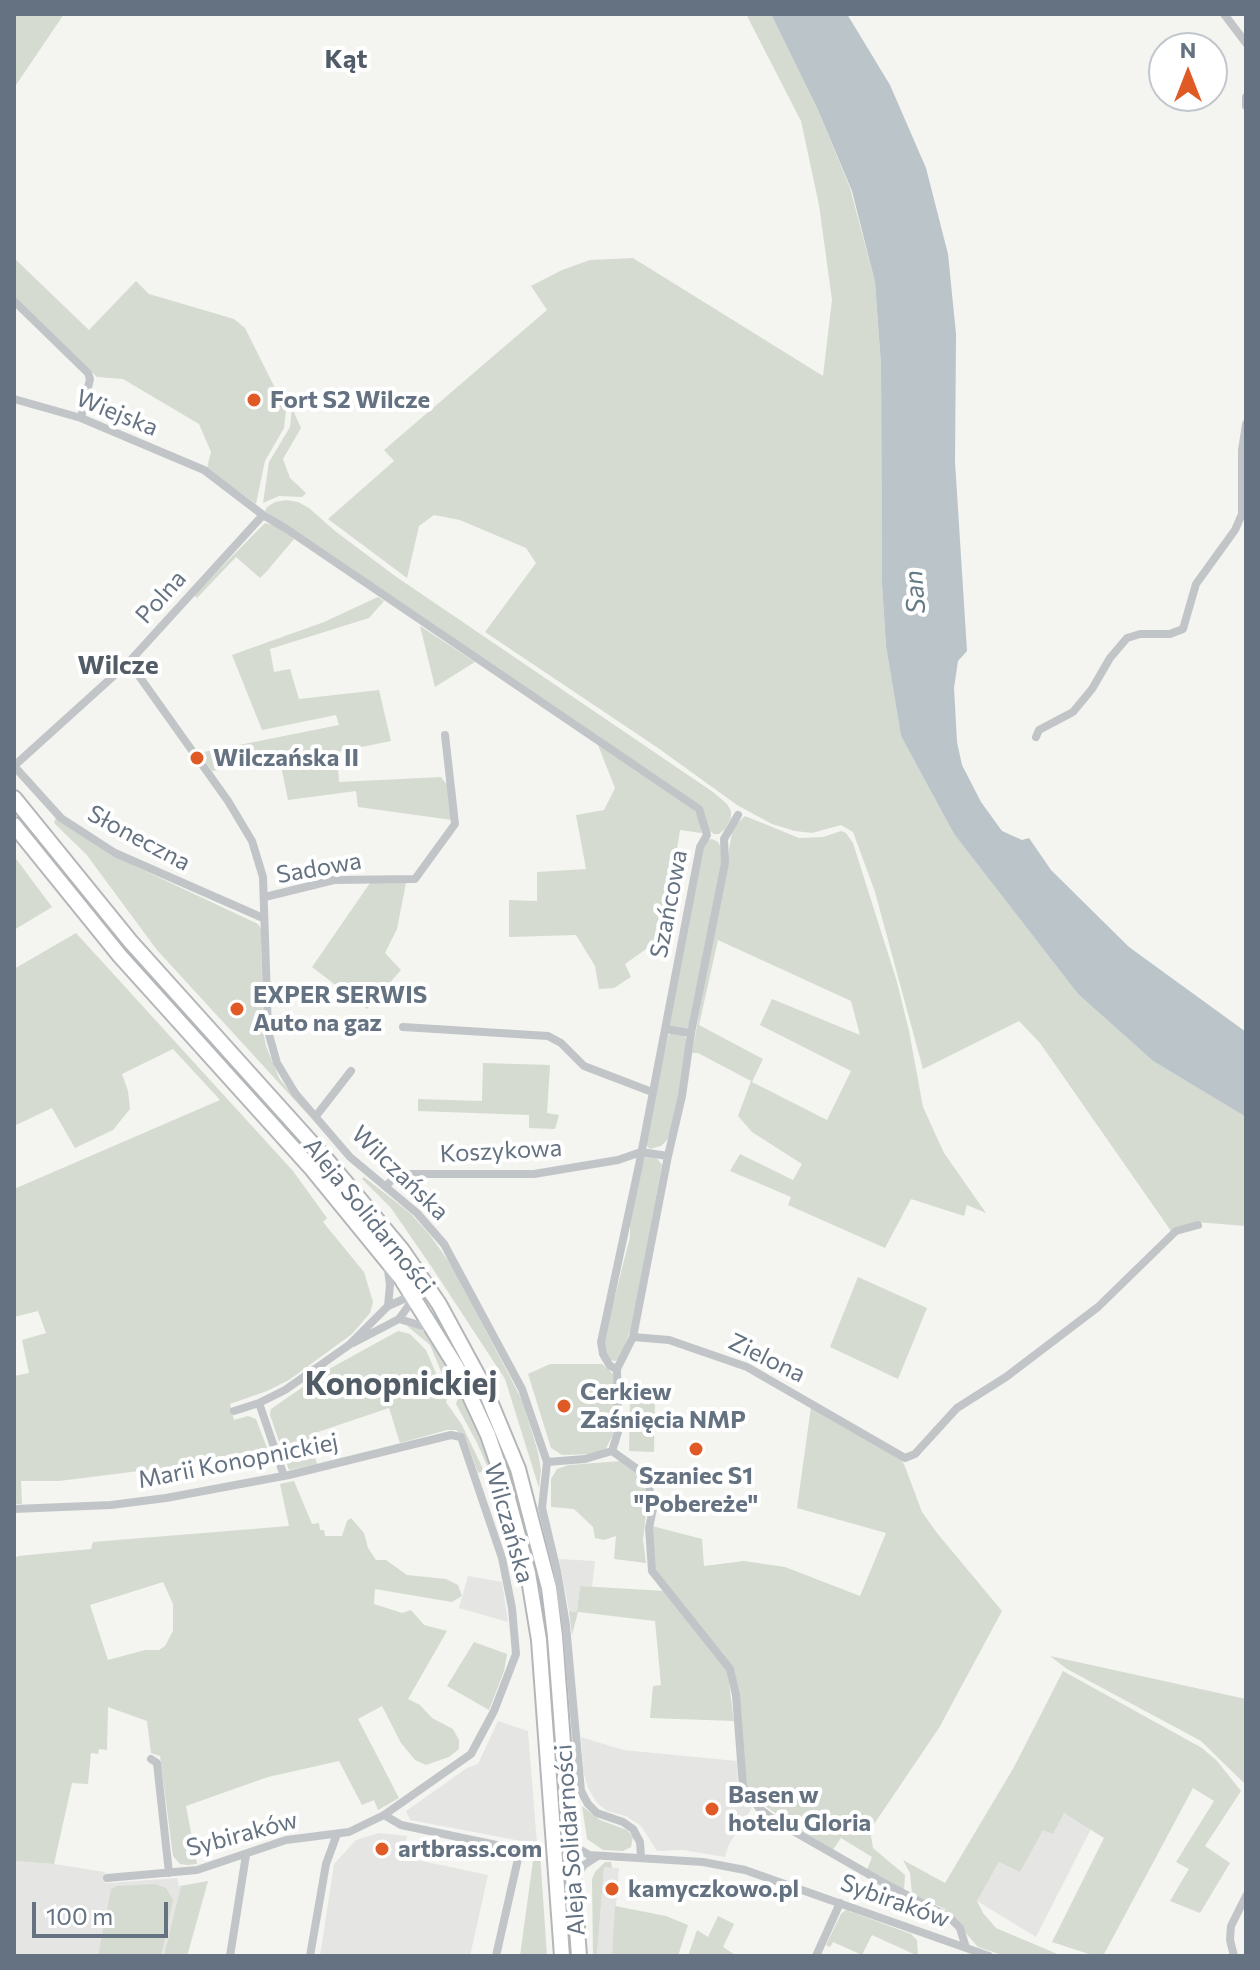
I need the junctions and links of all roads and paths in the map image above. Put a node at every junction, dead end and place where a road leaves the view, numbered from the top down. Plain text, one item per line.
1 (1224, 14) edge
2 (1246, 43) edge
3 (1246, 97) edge
4 (1246, 106) edge
5 (14, 301) edge
6 (14, 399) edge
7 (81, 418) junction
8 (1246, 424) edge
9 (204, 470) joint
10 (1245, 478) edge
11 (263, 515) junction
12 (129, 662) junction
13 (445, 735) dead end
14 (1036, 737) dead end
15 (14, 766) edge
16 (14, 798) edge
17 (738, 815) dead end
18 (14, 825) edge
19 (707, 835) junction
20 (724, 839) junction
21 (265, 897) junction
22 (263, 918) junction
23 (403, 1027) dead end
24 (665, 1029) junction
25 (691, 1033) junction
26 (351, 1071) dead end
27 (652, 1092) junction
28 (316, 1116) junction
29 (641, 1152) junction
30 (668, 1156) junction
31 (386, 1186) junction
32 (1198, 1225) dead end
33 (387, 1261) junction
34 (429, 1288) junction
35 (414, 1297) junction
36 (388, 1306) junction
37 (399, 1319) junction
38 (435, 1329) junction
39 (633, 1337) junction
40 (349, 1345) junction
41 (617, 1369) junction
42 (259, 1403) junction
43 (234, 1411) dead end
44 (464, 1441) joint
45 (612, 1451) junction
46 (547, 1462) junction
47 (284, 1476) junction
48 (14, 1509) edge
49 (151, 1759) dead end
50 (396, 1808) joint
51 (384, 1815) junction
52 (337, 1834) junction
53 (571, 1844) junction
54 (246, 1855) junction
55 (598, 1856) junction
56 (641, 1857) junction
57 (169, 1873) junction
58 (107, 1878) dead end
59 (574, 1881) junction
60 (1246, 1896) edge
61 (840, 1903) junction
62 (966, 1948) junction
63 (230, 1956) edge
64 (310, 1956) edge
65 (496, 1956) edge
66 (562, 1956) edge
67 (579, 1956) edge
68 (816, 1956) edge
69 (989, 1956) edge
70 (1234, 1956) edge

1 - 2 street
3 - 4 street
5 - 7 street
6 - 7 street, Wiejska
7 - 9 street, Wiejska
8 - 10 street
9 - 11 street, Szańcowa
10 - 14 street
11 - 12 street, Polna
11 - 19 street, Szańcowa
12 - 15 street, Polna
12 - 21 street, WiIczańska
13 - 21 street, Sadowa
15 - 22 street, Słoneczna
16 - 34 highway, Aleja Solidarności
17 - 20 street
18 - 33 highway, Aleja Solidarności
19 - 20 street
19 - 24 street, Szańcowa
20 - 25 street, Szańcowa
21 - 22 street, WiIczańska
22 - 28 street, WiIczańska
23 - 27 street
24 - 25 street
24 - 27 street, Szańcowa
25 - 30 street, Szańcowa
26 - 28 street
27 - 29 street, Szańcowa
28 - 31 street, WiIczańska
29 - 30 street, Koszykowa
29 - 31 street, Koszykowa
29 - 41 street, Szańcowa
30 - 39 street, Szańcowa
31 - 46 street, WiIczańska
32 - 39 street, Zielona
33 - 35 highway, Aleja Solidarności
33 - 36 street
34 - 35 street
34 - 53 highway, Aleja Solidarności
35 - 36 street
35 - 37 street
35 - 38 highway, Aleja Solidarności
36 - 40 street
37 - 38 street
37 - 40 street
38 - 66 highway, Aleja Solidarności
39 - 41 street
40 - 42 street
41 - 45 street, Szańcowa
42 - 43 street
42 - 47 street
44 - 47 street, Marii Konopnickiej
44 - 50 street, Wilczańska
45 - 46 street
45 - 62 street
46 - 56 street, WiIczańska
47 - 48 street, Marii Konopnickiej
49 - 57 street
50 - 51 street, Sybiraków
51 - 52 street, Sybiraków
51 - 65 street
52 - 54 street, Sybiraków
52 - 64 street
53 - 55 street, Sybiraków
53 - 59 highway, Aleja Solidarności
54 - 57 street, Sybiraków
54 - 63 street
55 - 56 street, Sybiraków
55 - 59 street
56 - 61 street, Sybiraków
57 - 58 street, Sybiraków
59 - 67 highway, Aleja Solidarności
60 - 70 street
61 - 62 street, Sybiraków
61 - 68 street
62 - 69 street, Sybiraków

